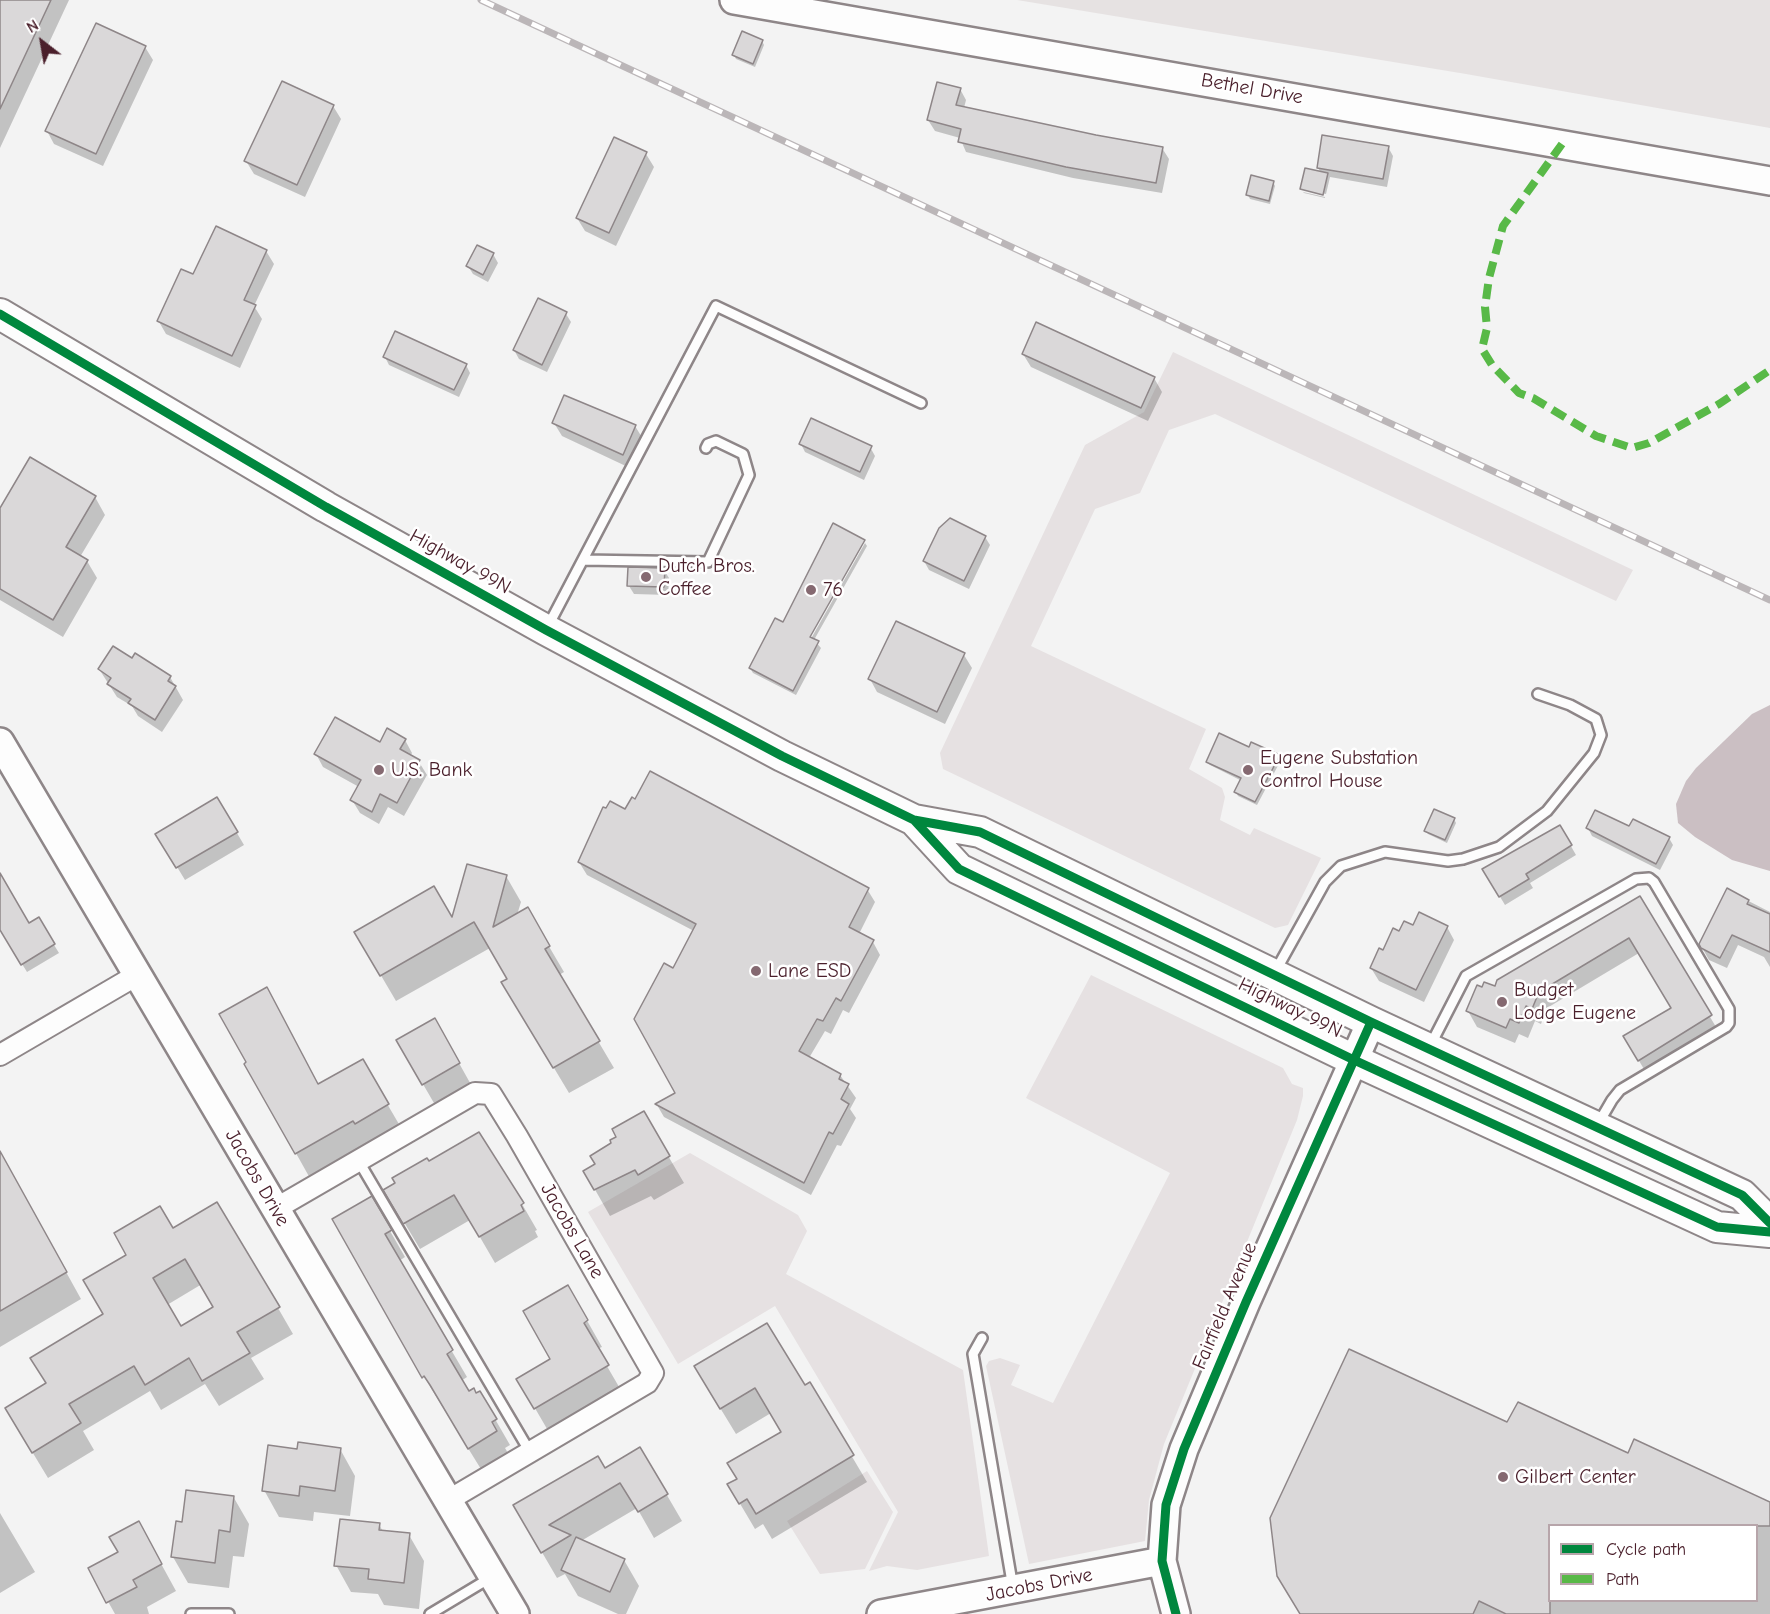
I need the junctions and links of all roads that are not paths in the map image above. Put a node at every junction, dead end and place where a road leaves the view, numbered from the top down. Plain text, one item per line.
1 (734, 0) edge
2 (1770, 181) edge
3 (0, 314) edge
4 (921, 403) dead end
5 (706, 448) dead end
6 (583, 560) junction
7 (546, 630) junction
8 (1538, 694) dead end
9 (0, 742) edge
10 (914, 820) junction
11 (1274, 974) junction
12 (137, 975) junction
13 (1371, 1022) junction
14 (1429, 1049) junction
15 (0, 1055) edge
16 (1354, 1059) junction
17 (1596, 1129) junction
18 (358, 1160) junction
19 (275, 1209) junction
20 (1770, 1223) edge
21 (1770, 1232) edge
22 (982, 1338) dead end
23 (531, 1452) junction
24 (447, 1501) junction
25 (1162, 1561) junction
26 (492, 1577) junction
27 (1013, 1590) junction
28 (191, 1614) edge
29 (229, 1614) edge
30 (430, 1614) edge
31 (515, 1614) edge
32 (881, 1614) edge
33 (1176, 1614) edge

1 - 2 street, Bethel Drive
3 - 7 main road, Highway 99N
4 - 6 lane
5 - 6 lane
6 - 7 lane
7 - 10 main road, Highway 99N
8 - 11 lane
9 - 12 street, Jacobs Drive
10 - 11 main road, Highway 99N
10 - 16 main road, Highway 99N
11 - 13 main road, Highway 99N
12 - 15 street
12 - 19 street, Jacobs Drive
13 - 14 main road, Highway 99N
13 - 16 street, Fairfield Avenue
14 - 17 main road, Highway 99N
14 - 17 lane
16 - 21 main road, Highway 99N
16 - 25 street, Fairfield Avenue
17 - 20 main road, Highway 99N
18 - 19 street, Jacobs Lane
18 - 23 lane
18 - 23 street, Jacobs Lane
19 - 24 street, Jacobs Drive
22 - 27 lane
23 - 24 street, Jacobs Lane
24 - 26 street, Jacobs Drive
25 - 27 street, Jacobs Drive
25 - 33 street, Fairfield Avenue
26 - 30 lane
26 - 31 street, Jacobs Drive
27 - 32 street, Jacobs Drive
28 - 29 lane

